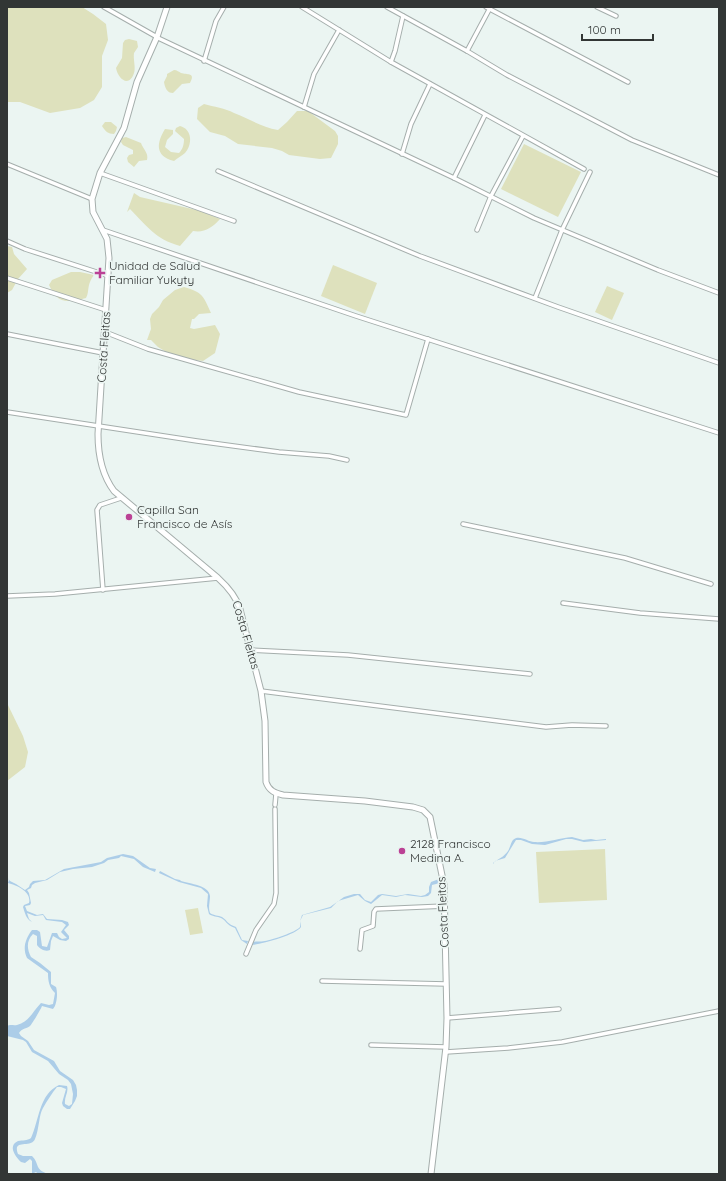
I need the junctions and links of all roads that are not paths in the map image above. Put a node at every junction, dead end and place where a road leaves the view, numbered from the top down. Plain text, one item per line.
1 (104, 7) edge
2 (166, 7) edge
3 (224, 7) edge
4 (302, 7) edge
5 (387, 7) edge
6 (597, 7) edge
7 (488, 8) edge
8 (403, 16) junction
9 (616, 16) dead end
10 (339, 30) junction
11 (156, 37) junction
12 (467, 51) junction
13 (204, 61) junction
14 (391, 62) junction
15 (628, 82) dead end
16 (430, 84) junction
17 (304, 108) junction
18 (485, 115) junction
19 (523, 136) junction
20 (402, 154) junction
21 (7, 164) edge
22 (584, 169) dead end
23 (218, 171) dead end
24 (590, 172) dead end
25 (100, 173) junction
26 (719, 175) edge
27 (454, 178) junction
28 (491, 196) junction
29 (92, 199) junction
30 (234, 221) dead end
31 (103, 230) junction
32 (477, 230) dead end
33 (562, 230) junction
34 (7, 241) edge
35 (109, 276) junction
36 (7, 278) edge
37 (719, 293) edge
38 (535, 298) junction
39 (106, 310) junction
40 (105, 332) junction
41 (7, 334) edge
42 (428, 339) junction
43 (103, 353) junction
44 (719, 363) edge
45 (7, 412) edge
46 (99, 425) junction
47 (719, 433) edge
48 (347, 460) dead end
49 (121, 498) junction
50 (463, 524) dead end
51 (218, 578) junction
52 (711, 584) dead end
53 (103, 590) junction
54 (7, 596) edge
55 (563, 603) dead end
56 (719, 619) edge
57 (251, 650) junction
58 (530, 674) dead end
59 (261, 691) junction
60 (606, 726) dead end
61 (276, 794) junction
62 (445, 906) junction
63 (360, 949) dead end
64 (246, 954) dead end
65 (322, 981) dead end
66 (446, 984) junction
67 (559, 1009) dead end
68 (719, 1011) edge
69 (447, 1018) junction
70 (371, 1045) dead end
71 (446, 1049) junction
72 (431, 1174) edge

1 - 11 street
2 - 11 main road
3 - 13 street
4 - 10 street
5 - 8 street
6 - 9 street
7 - 12 street
7 - 15 street
8 - 12 street
8 - 14 street
10 - 14 street
10 - 17 street
11 - 13 street
11 - 25 main road
12 - 26 street
13 - 17 street
14 - 16 street
16 - 18 street
16 - 20 street
17 - 20 street
18 - 19 street
18 - 27 street
19 - 22 street
19 - 28 street
20 - 27 street
21 - 29 street
23 - 38 street
24 - 33 street
25 - 29 main road
25 - 30 street
27 - 28 street
28 - 32 street
28 - 33 street
29 - 31 main road, Costa Fleitas
31 - 35 main road, Costa Fleitas
31 - 42 street
33 - 37 street
33 - 38 street
34 - 35 street
35 - 39 main road, Costa Fleitas
36 - 39 street
38 - 44 street
39 - 40 main road, Costa Fleitas
40 - 42 street
40 - 43 main road, Costa Fleitas
41 - 43 street
42 - 47 street
43 - 46 main road, Costa Fleitas
45 - 46 street
46 - 48 street
46 - 49 main road, Costa Fleitas
49 - 51 main road, Costa Fleitas
49 - 53 street
50 - 52 street
51 - 53 street
51 - 57 main road, Costa Fleitas
53 - 54 street
55 - 56 street
57 - 58 street
57 - 59 main road, Costa Fleitas
59 - 60 street
59 - 61 main road, Costa Fleitas
61 - 62 main road, Costa Fleitas
61 - 64 street
62 - 63 street
62 - 66 main road, Costa Fleitas
65 - 66 street
66 - 69 main road, Costa Fleitas
67 - 69 street
68 - 71 street
69 - 71 main road, Costa Fleitas
70 - 71 street
71 - 72 main road, Costa Fleitas

